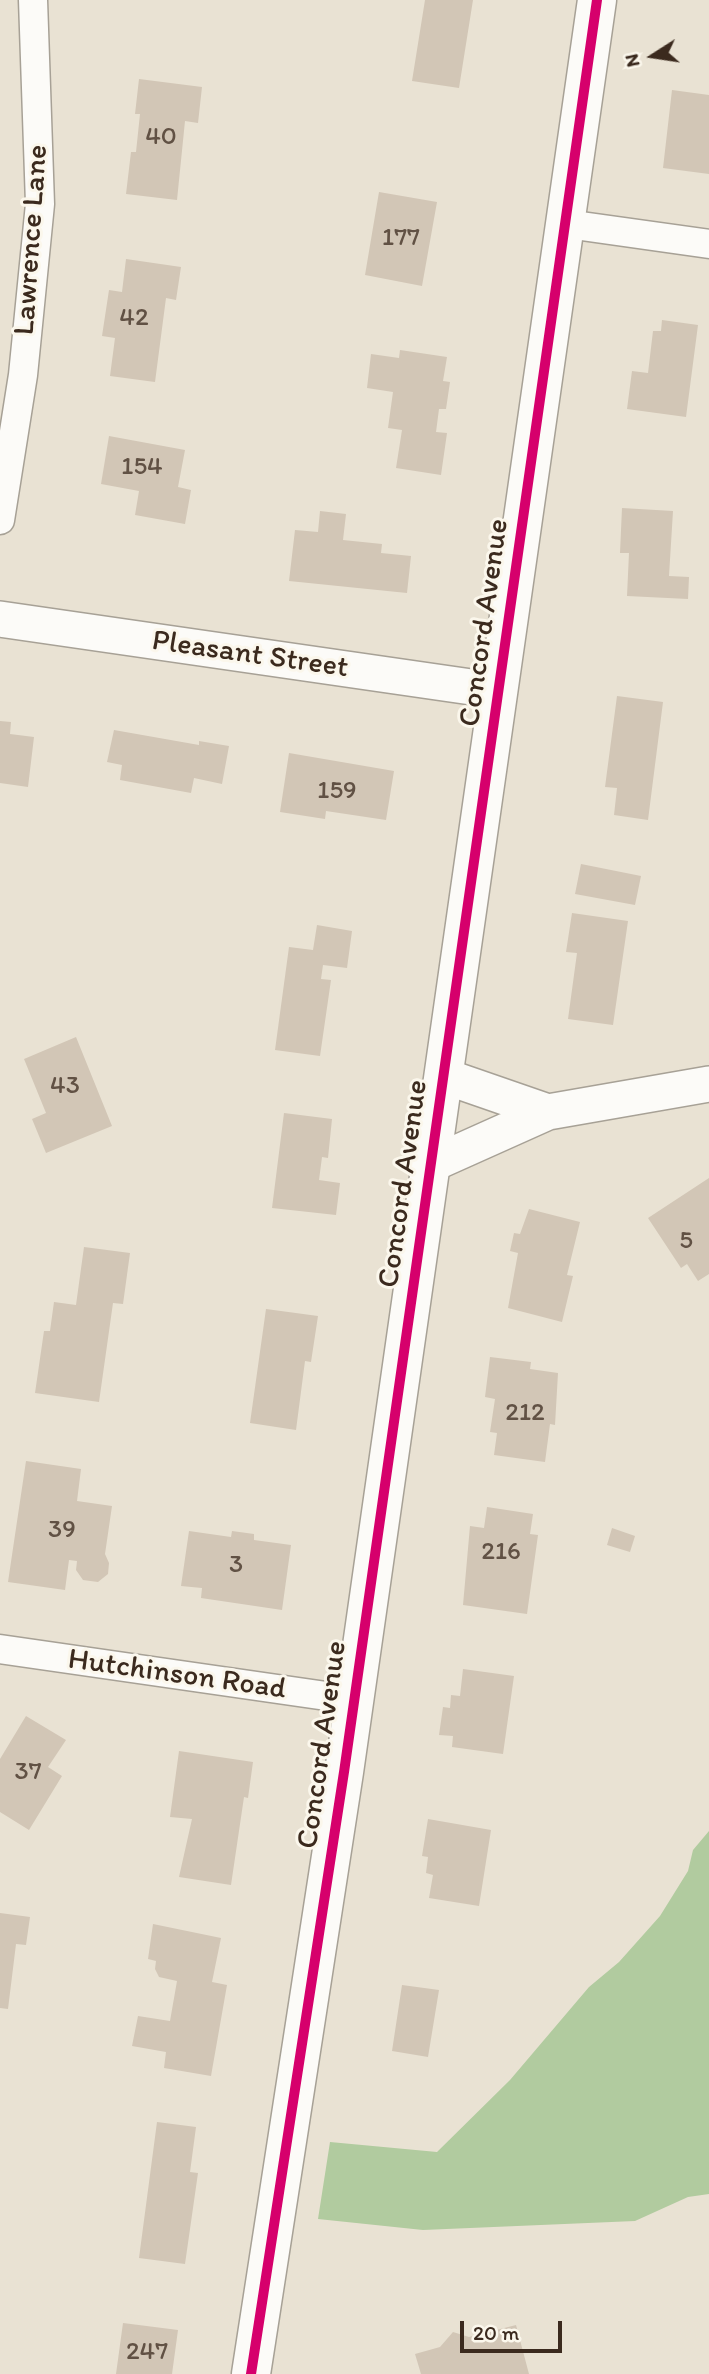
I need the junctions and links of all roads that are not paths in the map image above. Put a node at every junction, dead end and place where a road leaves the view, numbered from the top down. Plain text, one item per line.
1 (33, 0) edge
2 (597, 0) edge
3 (567, 224) junction
4 (709, 244) edge
5 (0, 520) edge
6 (0, 619) edge
7 (499, 691) junction
8 (444, 1076) junction
9 (709, 1084) edge
10 (548, 1112) junction
11 (432, 1164) junction
12 (0, 1649) edge
13 (354, 1700) junction
14 (251, 2374) edge

1 - 5 street, Lawrence Lane
2 - 3 main road, Concord Avenue
3 - 4 street
3 - 7 main road, Concord Avenue
6 - 7 street, Pleasant Street
7 - 8 main road, Concord Avenue
8 - 10 street
8 - 11 main road, Concord Avenue
9 - 10 street
10 - 11 street
11 - 13 main road, Concord Avenue
12 - 13 street, Hutchinson Road
13 - 14 main road, Concord Avenue

